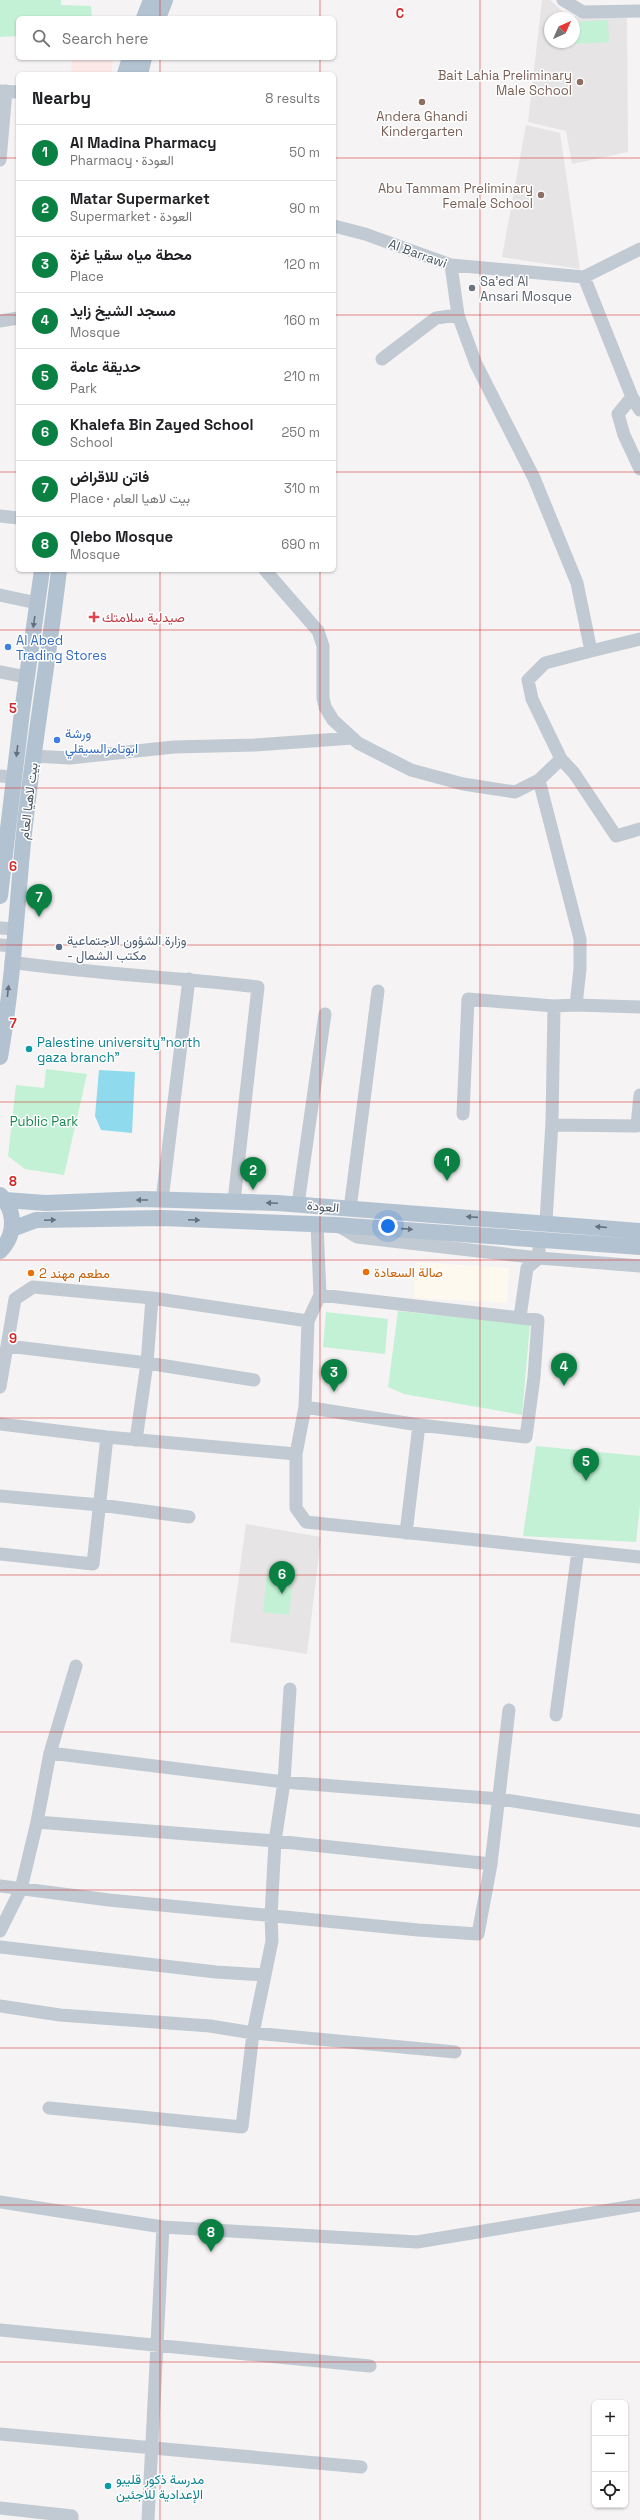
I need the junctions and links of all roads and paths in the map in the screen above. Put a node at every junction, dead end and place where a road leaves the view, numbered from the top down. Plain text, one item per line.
1 (151, 0) edge
2 (165, 0) edge
3 (563, 0) edge
4 (640, 11) edge
5 (145, 16) edge
6 (159, 16) edge
7 (129, 60) edge
8 (144, 60) edge
9 (126, 72) edge
10 (140, 72) edge
11 (8, 91) edge
12 (0, 160) edge
13 (336, 227) edge
14 (640, 249) edge
15 (451, 265) junction
16 (584, 277) junction
17 (458, 315) junction
18 (16, 318) edge
19 (0, 321) edge
20 (382, 359) dead end
21 (632, 397) junction
22 (640, 410) edge
23 (640, 470) edge
24 (0, 516) edge
25 (16, 518) edge
26 (42, 572) edge
27 (59, 572) edge
28 (267, 572) edge
29 (0, 595) edge
30 (37, 603) junction
31 (640, 639) edge
32 (591, 651) junction
33 (0, 672) edge
34 (26, 677) junction
35 (353, 738) junction
36 (34, 756) junction
37 (561, 759) junction
38 (7, 777) edge
39 (539, 780) junction
40 (640, 830) edge
41 (2, 848) edge
42 (0, 896) edge
43 (8, 929) edge
44 (8, 951) edge
45 (189, 979) junction
46 (378, 991) dead end
47 (576, 1005) junction
48 (554, 1006) junction
49 (640, 1008) edge
50 (325, 1014) dead end
51 (0, 1057) edge
52 (640, 1095) edge
53 (463, 1114) dead end
54 (552, 1125) junction
55 (2, 1197) edge
56 (162, 1200) junction
57 (234, 1201) junction
58 (298, 1204) junction
59 (350, 1209) junction
60 (546, 1222) junction
61 (317, 1224) junction
62 (336, 1224) junction
63 (12, 1229) junction
64 (640, 1230) edge
65 (539, 1238) junction
66 (640, 1247) edge
67 (0, 1251) edge
68 (539, 1258) junction
69 (640, 1266) edge
70 (320, 1295) junction
71 (152, 1298) junction
72 (520, 1317) junction
73 (308, 1321) junction
74 (8, 1346) junction
75 (147, 1362) junction
76 (254, 1380) dead end
77 (0, 1387) edge
78 (305, 1407) junction
79 (0, 1424) edge
80 (419, 1425) junction
81 (107, 1437) junction
82 (136, 1440) junction
83 (296, 1454) junction
84 (0, 1496) edge
85 (100, 1506) junction
86 (189, 1517) dead end
87 (406, 1533) junction
88 (578, 1551) junction
89 (0, 1554) edge
90 (640, 1557) edge
91 (76, 1666) dead end
92 (290, 1689) dead end
93 (509, 1710) dead end
94 (556, 1715) dead end
95 (50, 1753) junction
96 (284, 1782) junction
97 (500, 1799) junction
98 (640, 1821) edge
99 (37, 1822) junction
100 (275, 1841) junction
101 (491, 1864) junction
102 (0, 1886) edge
103 (20, 1889) junction
104 (271, 1916) junction
105 (0, 1931) edge
106 (0, 1948) edge
107 (265, 1975) junction
108 (0, 2006) edge
109 (253, 2032) junction
110 (455, 2052) dead end
111 (49, 2108) dead end
112 (0, 2202) edge
113 (640, 2205) edge
114 (163, 2227) junction
115 (0, 2330) edge
116 (157, 2345) junction
117 (370, 2366) dead end
118 (0, 2434) edge
119 (152, 2448) junction
120 (361, 2467) dead end
121 (0, 2508) edge
122 (72, 2520) edge
123 (148, 2520) edge

1 - 5 main road
2 - 6 main road
3 - 4 street
7 - 9 main road
8 - 10 main road
11 - 12 street
13 - 15 street, Al Barrawi
14 - 16 street
15 - 16 street, Al Barrawi
15 - 17 street
16 - 21 street
17 - 20 street
17 - 32 street
18 - 19 street
21 - 22 street
21 - 23 street
24 - 25 street
26 - 30 main road, بيت لاهيا العام
27 - 36 main road, بيت لاهيا العام
28 - 35 street
29 - 30 street
30 -> 34 main road, بيت لاهيا العام
31 - 32 street
32 - 37 street
33 - 34 street
34 -> 38 main road, بيت لاهيا العام
35 - 36 street
35 - 39 street
36 - 43 main road, بيت لاهيا العام
37 - 39 street
37 - 40 street
38 - 41 main road, بيت لاهيا العام
39 - 47 street
41 - 42 main road, بيت لاهيا العام
43 - 44 main road, بيت لاهيا العام
44 - 45 street
51 -> 44 main road, بيت لاهيا العام
45 - 56 street
45 - 57 street
46 - 59 street
47 - 48 street
47 - 49 street
48 - 53 street
48 - 54 street
50 - 58 street
52 - 54 street
54 - 60 street
56 -> 55 main road, العودة
55 - 63 main road
56 - 57 main road, العودة
58 -> 57 main road, العودة
58 - 59 main road, العودة
60 -> 59 main road, العودة
64 -> 60 main road, العودة
61 - 62 main road, العودة
63 -> 61 main road, العودة
61 - 70 street
62 -> 65 main road, العودة
62 - 68 street
63 - 67 main road
65 - 66 main road, العودة
65 - 68 street
68 - 69 street
68 - 72 street
70 - 72 street
70 - 73 street
71 - 73 street
71 - 74 street
71 - 75 street
72 - 80 street
73 - 78 street
74 - 75 street
74 - 77 street
75 - 76 street
75 - 82 street
78 - 80 street
78 - 83 street
79 - 81 street
80 - 87 street
81 - 82 street
81 - 85 street
82 - 83 street
83 - 87 street
84 - 85 street
85 - 86 street
85 - 89 street
87 - 88 street
88 - 90 street
88 - 94 street
91 - 95 street
92 - 96 street
93 - 97 street
95 - 96 street
95 - 99 street
96 - 97 street
96 - 100 street
97 - 98 street
97 - 101 street
99 - 100 street
99 - 103 street
100 - 101 street
100 - 104 street
101 - 104 street
102 - 103 street
103 - 104 street
103 - 105 street
104 - 107 street
106 - 107 street
107 - 109 street
108 - 109 street
109 - 110 street
109 - 111 street
112 - 114 street
113 - 114 street
114 - 116 street
115 - 116 street
116 - 117 street
116 - 119 street
118 - 119 street
119 - 120 street
119 - 123 street
121 - 122 street

